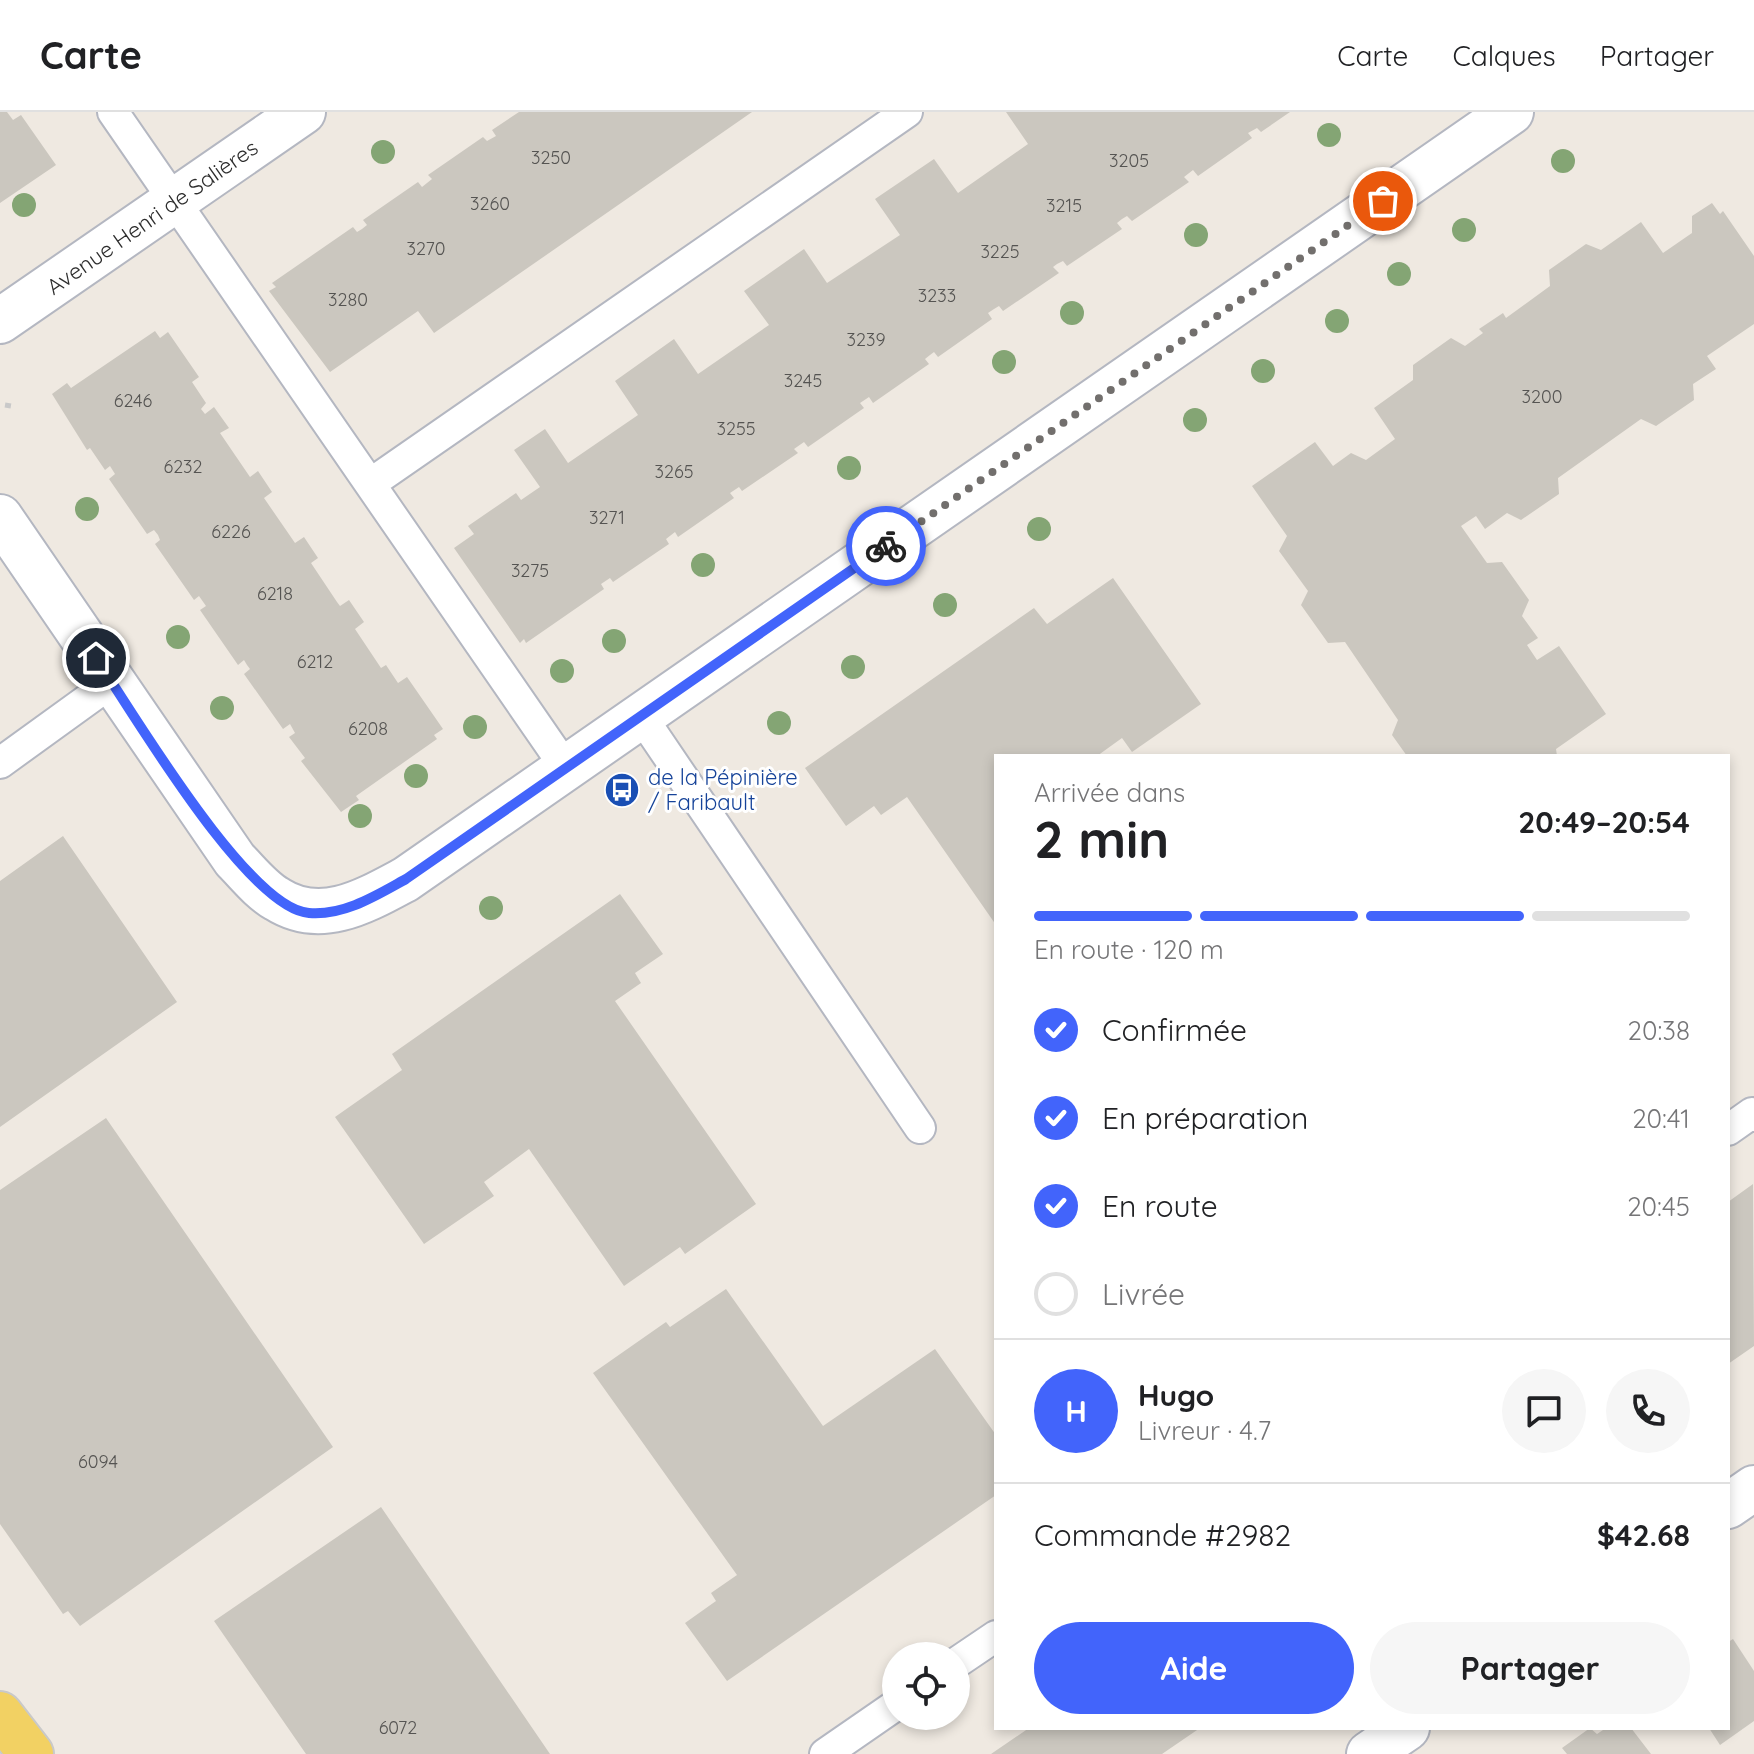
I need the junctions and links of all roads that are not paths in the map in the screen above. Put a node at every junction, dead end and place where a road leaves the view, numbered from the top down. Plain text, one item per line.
1 (113, 112) edge
2 (303, 112) edge
3 (907, 112) edge
4 (1511, 112) edge
5 (174, 201) junction
6 (0, 321) edge
7 (370, 484) junction
8 (0, 517) edge
9 (112, 682) junction
10 (641, 716) junction
11 (0, 763) edge
12 (566, 768) junction
13 (1754, 1116) edge
14 (920, 1128) dead end
15 (1730, 1129) edge
16 (1754, 1488) edge
17 (1730, 1505) edge
18 (994, 1637) edge
19 (970, 1654) edge
20 (0, 1714) edge
21 (882, 1715) edge
22 (1404, 1730) edge
23 (31, 1754) edge
24 (825, 1754) edge
25 (1369, 1754) edge

1 - 5 lane
2 - 5 street, Avenue Henri de Salières
3 - 7 lane
4 - 10 street
5 - 6 street, Avenue Henri de Salières
5 - 7 lane
7 - 12 lane
8 - 9 street
9 - 11 lane
9 - 12 street
10 - 12 street
10 - 14 lane
13 - 15 lane
16 - 17 street
18 - 19 lane
20 - 23 main road
21 - 24 lane
22 - 25 street

